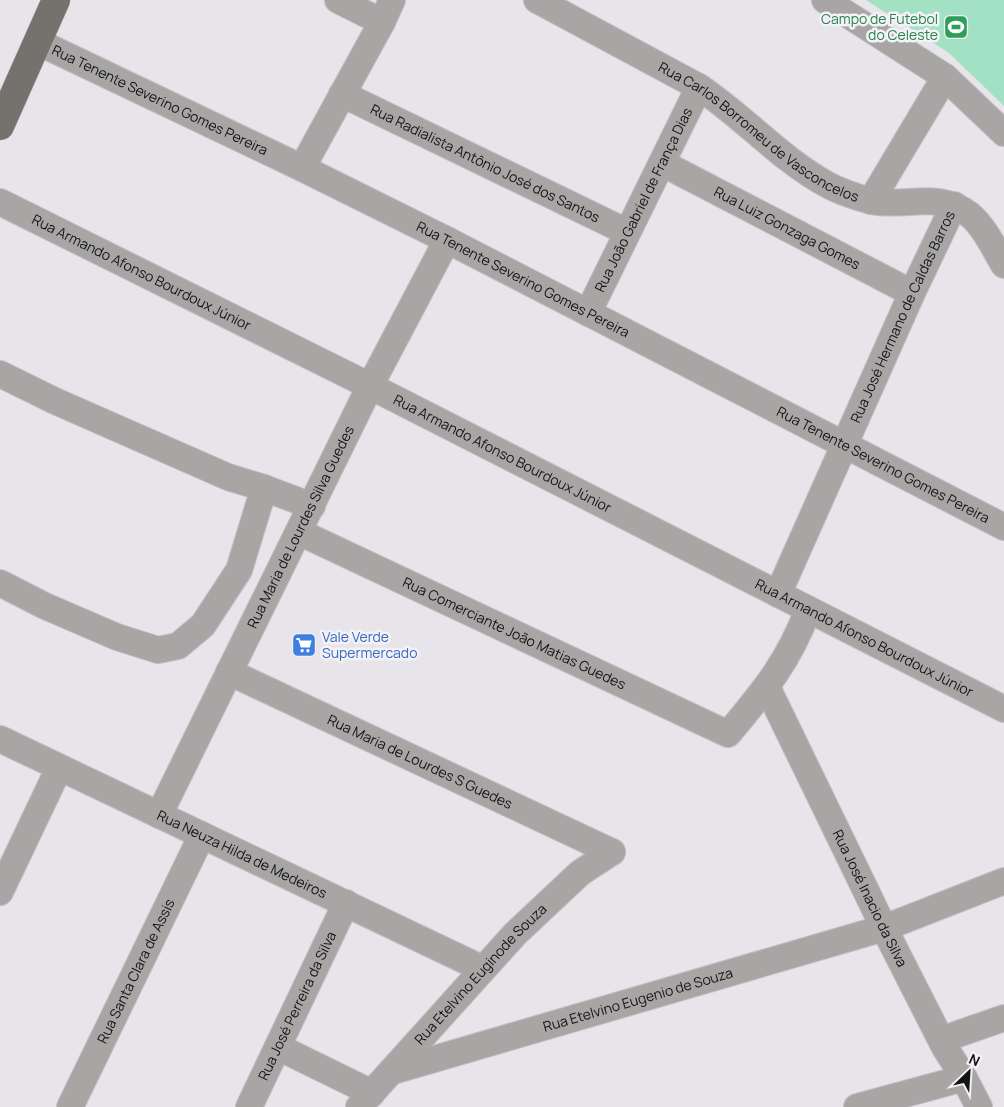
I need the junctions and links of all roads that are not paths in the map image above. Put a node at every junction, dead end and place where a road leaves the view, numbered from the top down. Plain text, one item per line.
1 (56, 0) edge
2 (338, 0) edge
3 (537, 0) edge
4 (825, 0) edge
5 (387, 11) edge
6 (38, 42) junction
7 (945, 77) junction
8 (698, 88) junction
9 (342, 94) junction
10 (7, 96) edge
11 (0, 126) edge
12 (1004, 133) edge
13 (662, 162) junction
14 (302, 168) junction
15 (871, 201) junction
16 (0, 202) edge
17 (954, 205) junction
18 (627, 232) junction
19 (447, 240) junction
20 (1004, 265) edge
21 (912, 292) junction
22 (588, 312) junction
23 (0, 374) edge
24 (370, 386) junction
25 (844, 445) junction
26 (264, 488) junction
27 (312, 506) junction
28 (1004, 526) edge
29 (299, 532) junction
30 (0, 583) edge
31 (778, 594) junction
32 (808, 610) junction
33 (229, 672) junction
34 (767, 687) junction
35 (1004, 709) edge
36 (0, 739) edge
37 (59, 768) junction
38 (159, 814) junction
39 (202, 835) junction
40 (612, 852) joint
41 (1004, 881) edge
42 (0, 892) edge
43 (346, 903) junction
44 (884, 928) junction
45 (482, 969) junction
46 (1004, 1018) edge
47 (956, 1036) dead end
48 (278, 1047) junction
49 (393, 1071) junction
50 (964, 1078) junction
51 (366, 1100) edge
52 (70, 1107) edge
53 (249, 1107) edge
54 (857, 1107) edge
55 (978, 1107) edge

1 - 6 main road
2 - 5 street
3 - 8 street, Rua Carlos Borromeu de Vasconcelos
4 - 7 street
5 - 9 street
6 - 10 main road
6 - 14 street, Rua Tenente Severino Gomes Pereira
7 - 12 street
7 - 15 street
8 - 13 street, Rua João Gabriel de França Dias
8 - 15 street, Rua Carlos Borromeu de Vasconcelos
9 - 14 street
9 - 18 street, Rua Radialista Antônio José dos Santos
10 - 11 main road
13 - 18 street, Rua João Gabriel de França Dias
13 - 21 street, Rua Luiz Gonzaga Gomes
14 - 19 street, Rua Tenente Severino Gomes Pereira
15 - 17 street, Rua Carlos Borromeu de Vasconcelos
16 - 24 street, Rua Armando Afonso Bourdoux Júnior
17 - 20 street, Rua Carlos Borromeu de Vasconcelos
17 - 21 street, Rua José Hermano de Caldas Barros
18 - 22 street, Rua João Gabriel de França Dias
19 - 22 street, Rua Tenente Severino Gomes Pereira
19 - 24 street, Rua Maria de Lourdes Silva Guedes
21 - 25 street, Rua José Hermano de Caldas Barros
22 - 25 street, Rua Tenente Severino Gomes Pereira
23 - 26 street
24 - 27 street, Rua Maria de Lourdes Silva Guedes
24 - 31 street, Rua Armando Afonso Bourdoux Júnior
25 - 28 street, Rua Tenente Severino Gomes Pereira
25 - 31 street, Rua José Hermano de Caldas Barros
26 - 27 street
26 - 30 street
27 - 29 street, Rua Maria de Lourdes Silva Guedes
29 - 33 street, Rua Maria de Lourdes Silva Guedes
29 - 34 street, Rua Comerciante João Matias Guedes
31 - 32 street, Rua Armando Afonso Bourdoux Júnior
32 - 34 street
32 - 35 street, Rua Armando Afonso Bourdoux Júnior
33 - 38 street, Rua Maria de Lourdes Silva Guedes
33 - 40 street, Rua Maria de Lourdes S Guedes
34 - 44 street, Rua José Inacio da Silva
36 - 37 street, Rua Neuza Hilda de Medeiros
37 - 38 street, Rua Neuza Hilda de Medeiros
37 - 42 street
38 - 39 street, Rua Neuza Hilda de Medeiros
39 - 43 street, Rua Neuza Hilda de Medeiros
39 - 52 street, Rua Santa Clara de Assis
40 - 45 street, Rua Etelvino Euginode Souza
41 - 44 street, Rua Etelvino Eugenio de Souza
43 - 45 street, Rua Neuza Hilda de Medeiros
43 - 48 street, Rua José Perreira da Silva
44 - 49 street, Rua Etelvino Eugenio de Souza
44 - 50 street, Rua José Inacio da Silva
45 - 49 street, Rua Etelvino Euginode Souza
46 - 47 street
48 - 51 street
48 - 53 street, Rua José Perreira da Silva
49 - 51 street, Rua Etelvino Euginode Souza
50 - 54 street
50 - 55 street, Rua José Inacio da Silva

